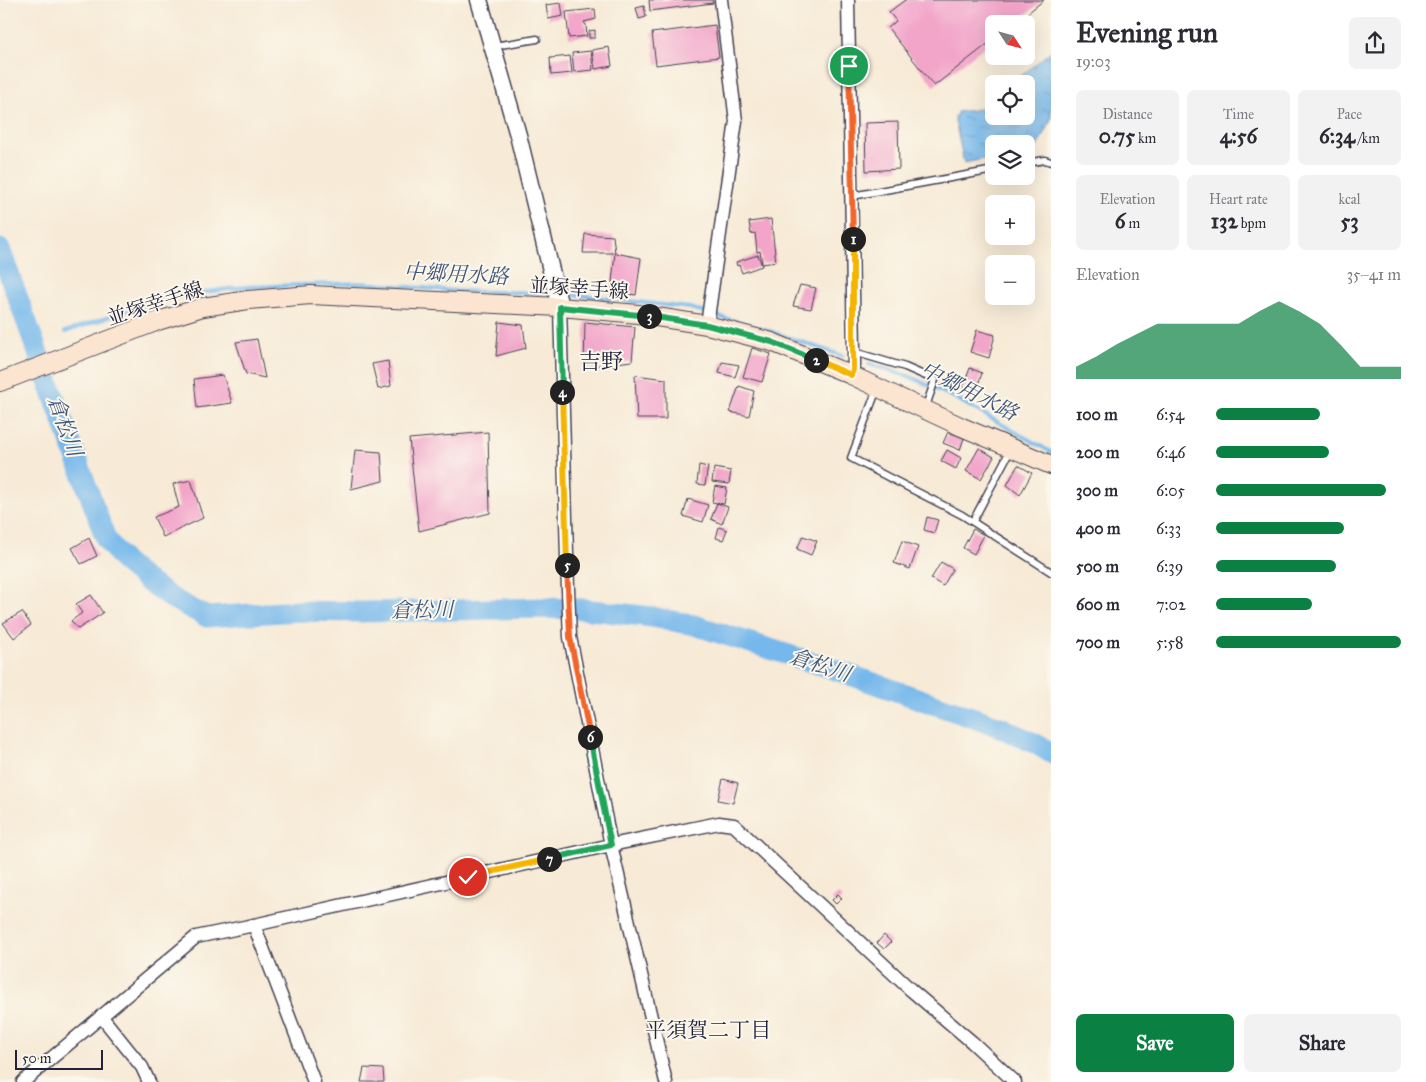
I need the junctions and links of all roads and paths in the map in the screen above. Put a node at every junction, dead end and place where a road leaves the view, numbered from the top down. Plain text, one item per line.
1 (479, 0) edge
2 (721, 0) edge
3 (848, 0) edge
4 (537, 39) dead end
5 (492, 47) junction
6 (1035, 162) edge
7 (1051, 162) edge
8 (985, 172) edge
9 (852, 196) junction
10 (560, 307) junction
11 (707, 325) junction
12 (854, 352) junction
13 (851, 375) junction
14 (0, 382) edge
15 (878, 388) junction
16 (925, 410) junction
17 (1012, 448) junction
18 (1051, 465) edge
19 (973, 521) junction
20 (1051, 572) edge
21 (611, 845) junction
22 (254, 925) junction
23 (101, 1016) junction
24 (23, 1082) edge
25 (149, 1082) edge
26 (314, 1082) edge
27 (666, 1082) edge
28 (1015, 1082) edge

1 - 5 street
2 - 11 street
3 - 9 street
4 - 5 lane
5 - 10 street
6 - 7 lane
8 - 9 lane
9 - 12 street
10 - 11 main road, 並塚幸手線
10 - 14 main road, 並塚幸手線
10 - 21 street
11 - 13 main road, 並塚幸手線
12 - 13 street
12 - 16 lane
13 - 15 main road, 並塚幸手線
15 - 16 main road, 並塚幸手線
15 - 19 lane
16 - 17 main road, 並塚幸手線
17 - 18 main road, 並塚幸手線
17 - 19 lane
19 - 20 lane
21 - 22 street
21 - 27 street
21 - 28 street
22 - 23 street
22 - 26 street
23 - 24 street
23 - 25 street

